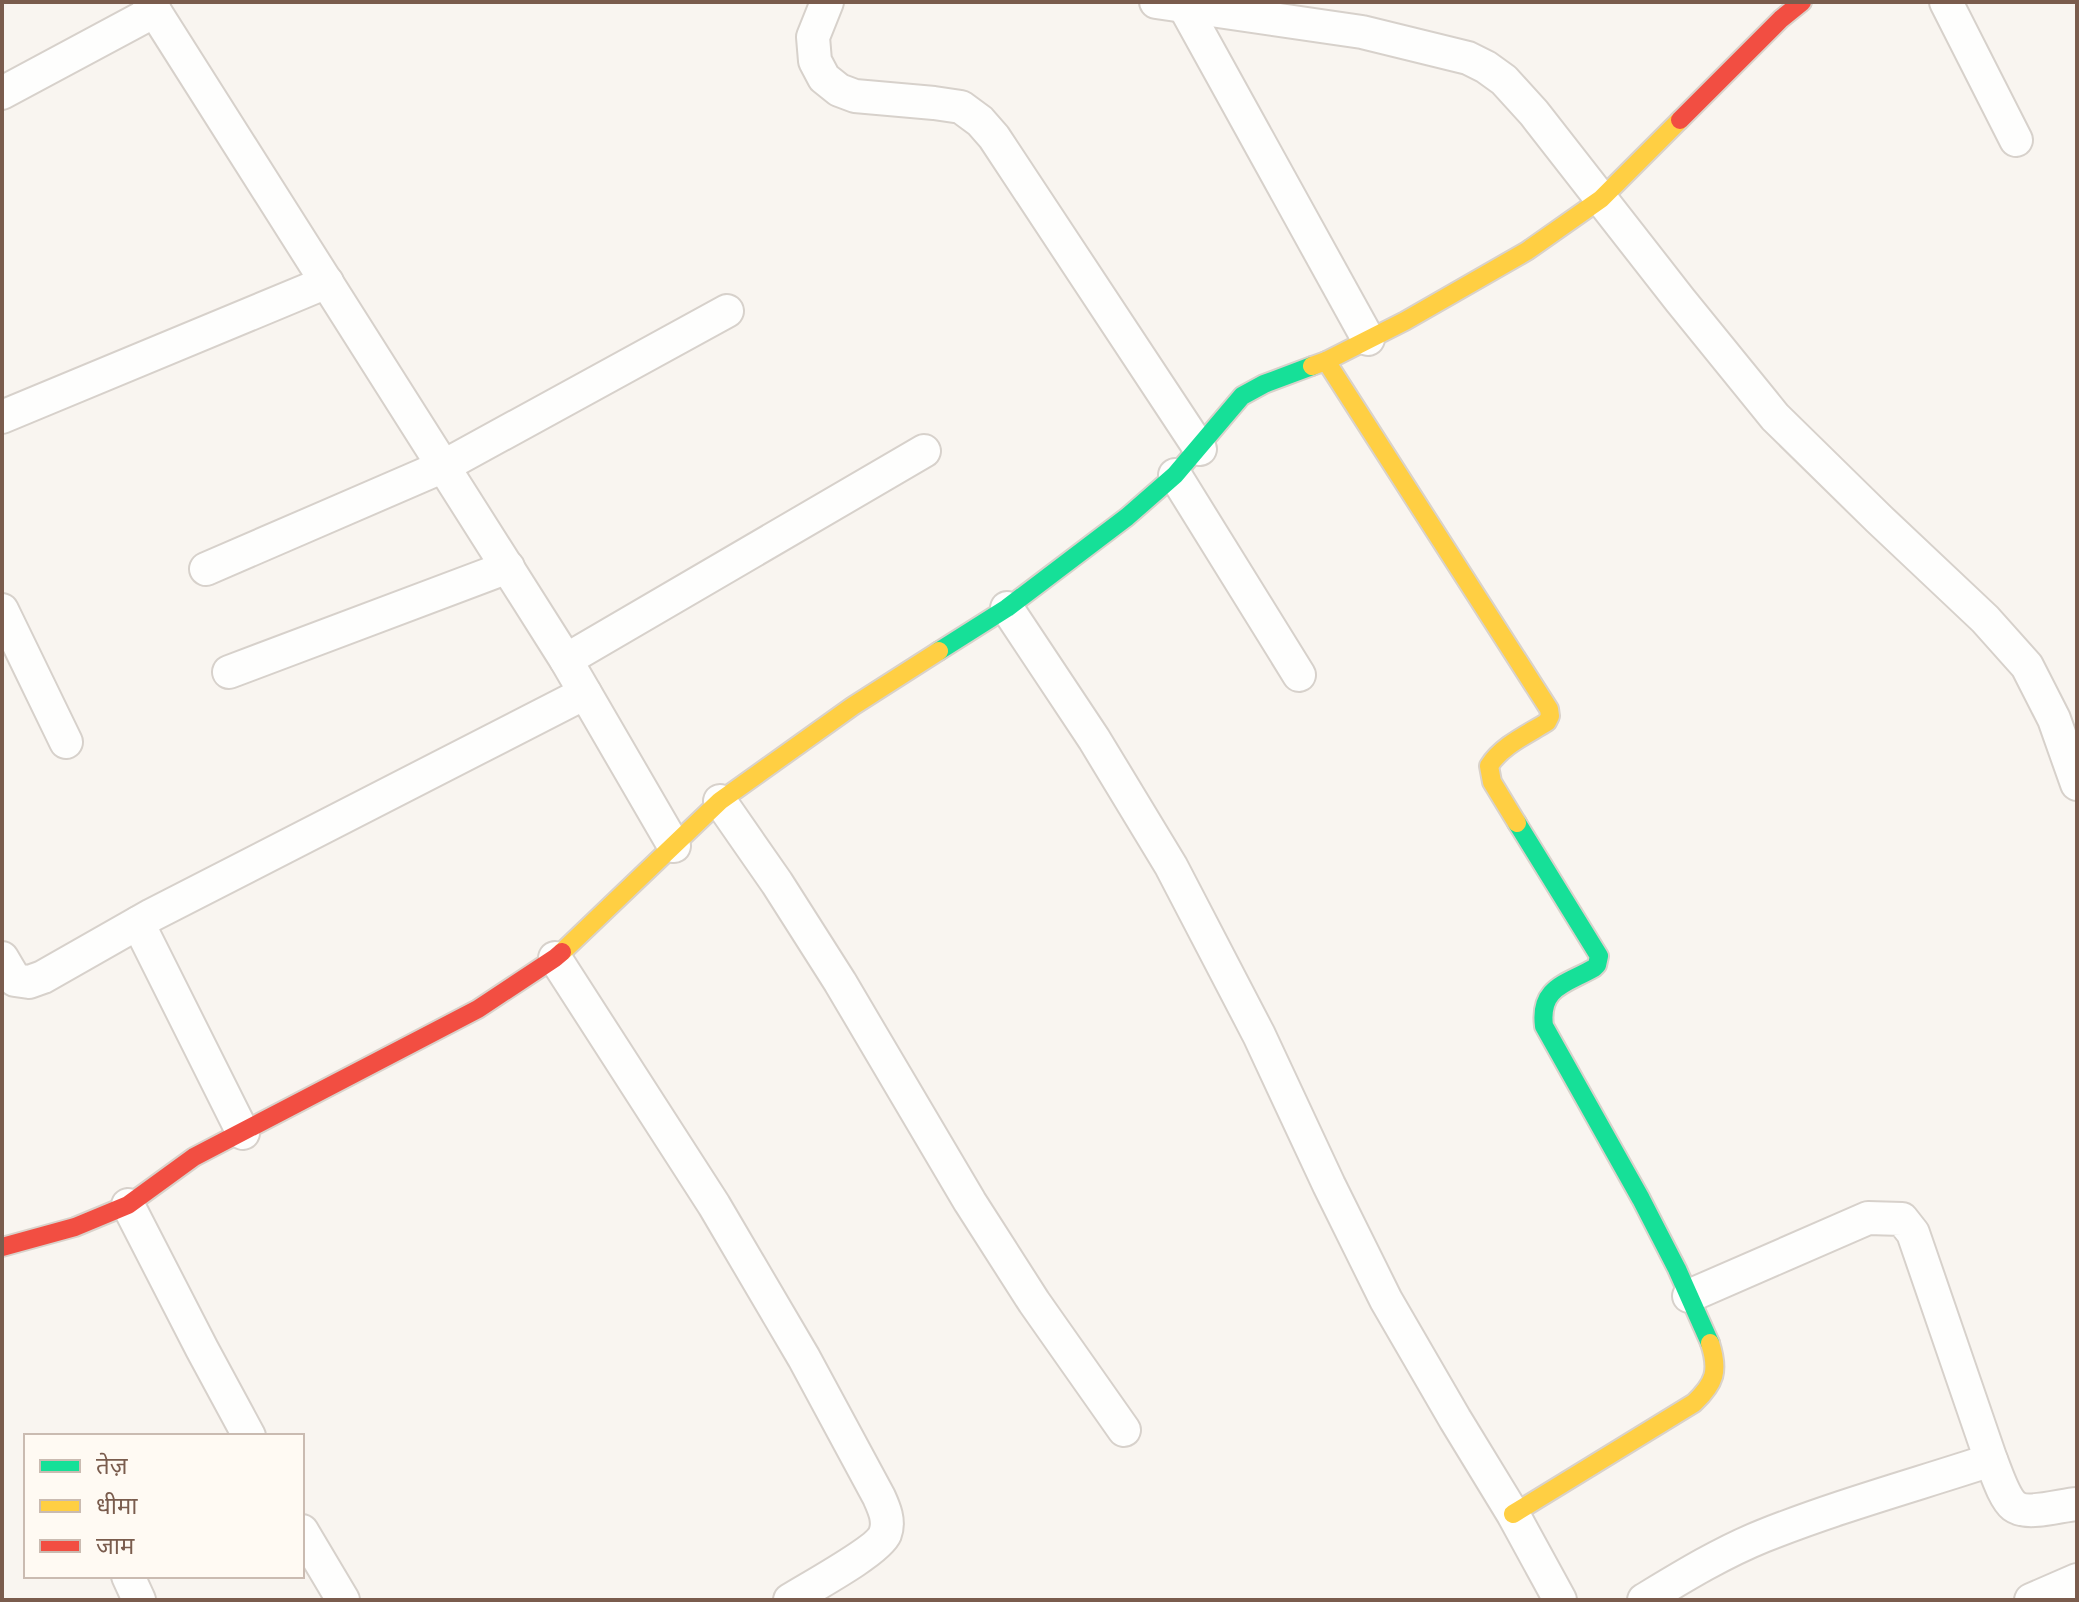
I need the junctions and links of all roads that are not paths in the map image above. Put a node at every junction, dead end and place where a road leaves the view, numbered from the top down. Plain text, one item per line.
1 (827, 2) edge
2 (1802, 2) edge
3 (1946, 2) edge
4 (1170, 4) edge
5 (152, 7) edge
6 (2, 93) edge
7 (2016, 140) dead end
8 (1601, 199) junction
9 (327, 282) junction
10 (727, 311) dead end
11 (1368, 339) junction
12 (1326, 361) junction
13 (2, 417) edge
14 (1200, 449) junction
15 (924, 451) dead end
16 (444, 466) junction
17 (1175, 475) junction
18 (508, 567) junction
19 (206, 569) dead end
20 (1007, 608) junction
21 (2, 610) edge
22 (566, 660) junction
23 (229, 672) dead end
24 (1299, 675) dead end
25 (585, 693) junction
26 (66, 742) dead end
27 (2077, 784) edge
28 (720, 801) junction
29 (674, 846) junction
30 (138, 923) junction
31 (2, 958) edge
32 (555, 958) junction
33 (243, 1133) junction
34 (128, 1205) junction
35 (2, 1247) edge
36 (1689, 1296) junction
37 (1124, 1430) dead end
38 (248, 1434) edge
39 (1991, 1460) junction
40 (2077, 1504) edge
41 (1513, 1514) junction
42 (304, 1534) edge
43 (129, 1578) edge
44 (2077, 1580) edge
45 (139, 1600) edge
46 (343, 1600) edge
47 (790, 1600) edge
48 (1560, 1600) edge
49 (1644, 1600) edge
50 (2031, 1600) edge

1 - 14 street
2 - 8 street
3 - 7 street
4 - 8 street
4 - 11 street
5 - 6 street
5 - 9 street
8 - 11 street
8 - 27 street
9 - 13 street
9 - 16 street
10 - 16 street
11 - 12 street
12 - 14 street
12 - 36 street
14 - 17 street
15 - 22 street
16 - 18 street
16 - 19 street
17 - 20 street
17 - 24 street
18 - 22 street
18 - 23 street
20 - 28 street
20 - 41 street
21 - 26 street
22 - 25 street
25 - 29 street
25 - 30 street
28 - 29 street
28 - 37 street
29 - 32 street
30 - 31 street
30 - 33 street
32 - 33 street
32 - 47 street
33 - 34 street
34 - 35 street
34 - 38 street
36 - 39 street
36 - 41 street
39 - 40 street
39 - 49 street
41 - 48 street
42 - 46 street
43 - 45 street
44 - 50 street

